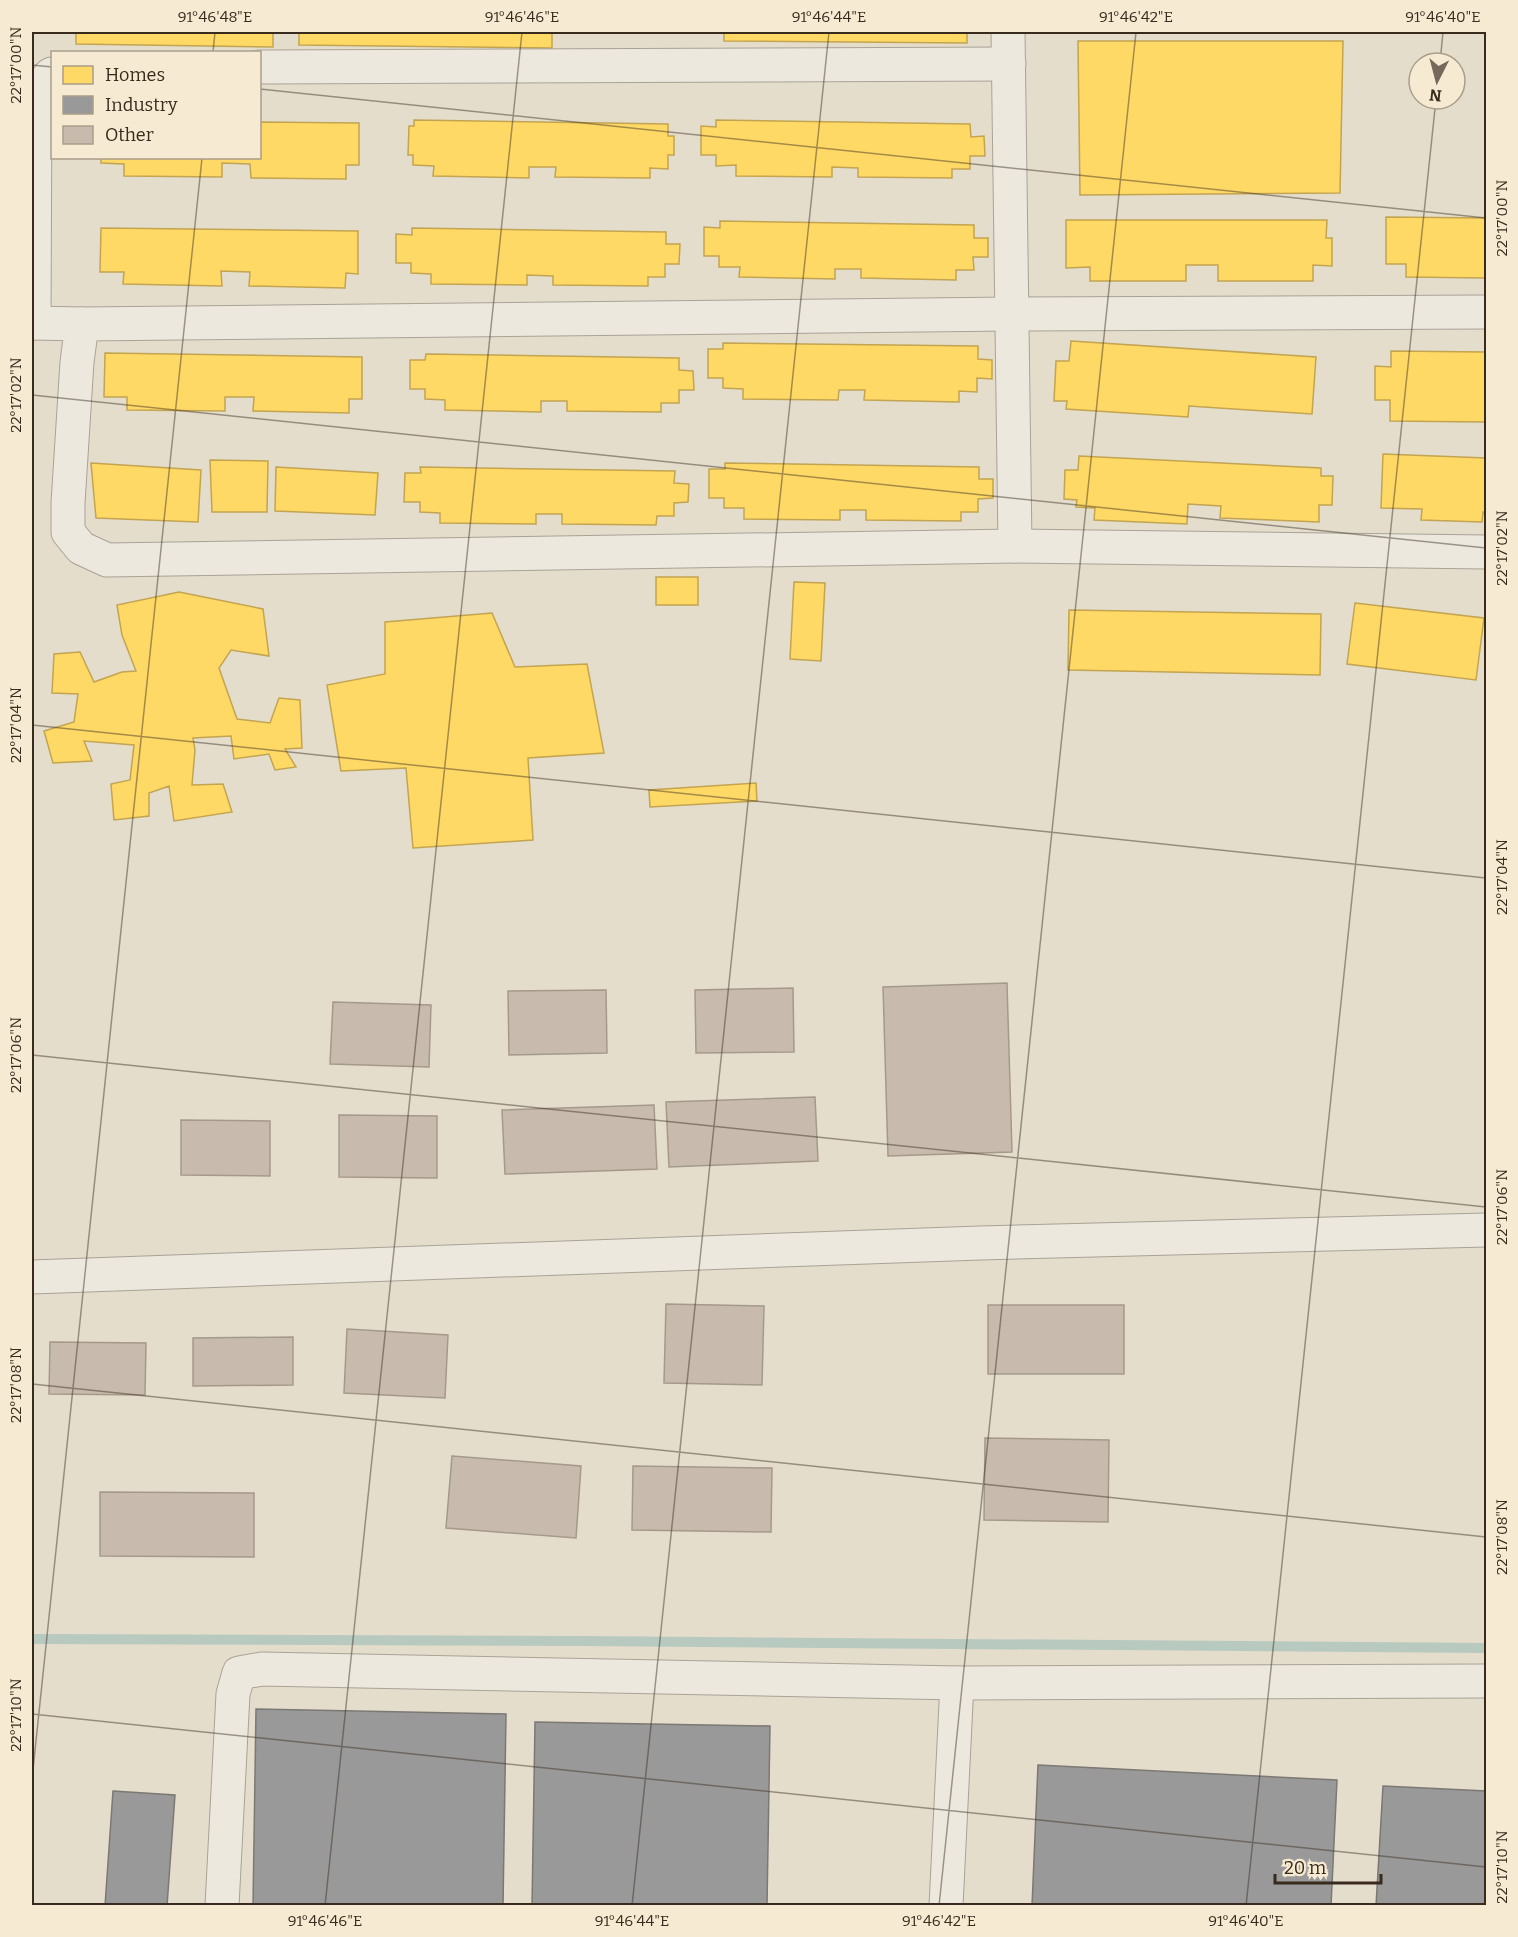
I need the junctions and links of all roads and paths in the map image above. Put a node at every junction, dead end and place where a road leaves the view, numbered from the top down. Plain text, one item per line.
1 (1008, 32) edge
2 (1009, 64) junction
3 (261, 67) edge
4 (51, 74) edge
5 (1486, 312) edge
6 (1012, 314) junction
7 (33, 323) edge
8 (82, 324) junction
9 (1015, 546) junction
10 (1486, 552) edge
11 (1486, 1230) edge
12 (32, 1277) edge
13 (1486, 1681) edge
14 (957, 1683) junction
15 (222, 1905) edge
16 (946, 1905) edge

1 - 2 street
2 - 3 street
2 - 6 street
4 - 7 street
5 - 6 street
6 - 8 street
6 - 9 street
7 - 8 street
8 - 9 street
9 - 10 street
11 - 12 street
13 - 14 street
14 - 15 street
14 - 16 street

